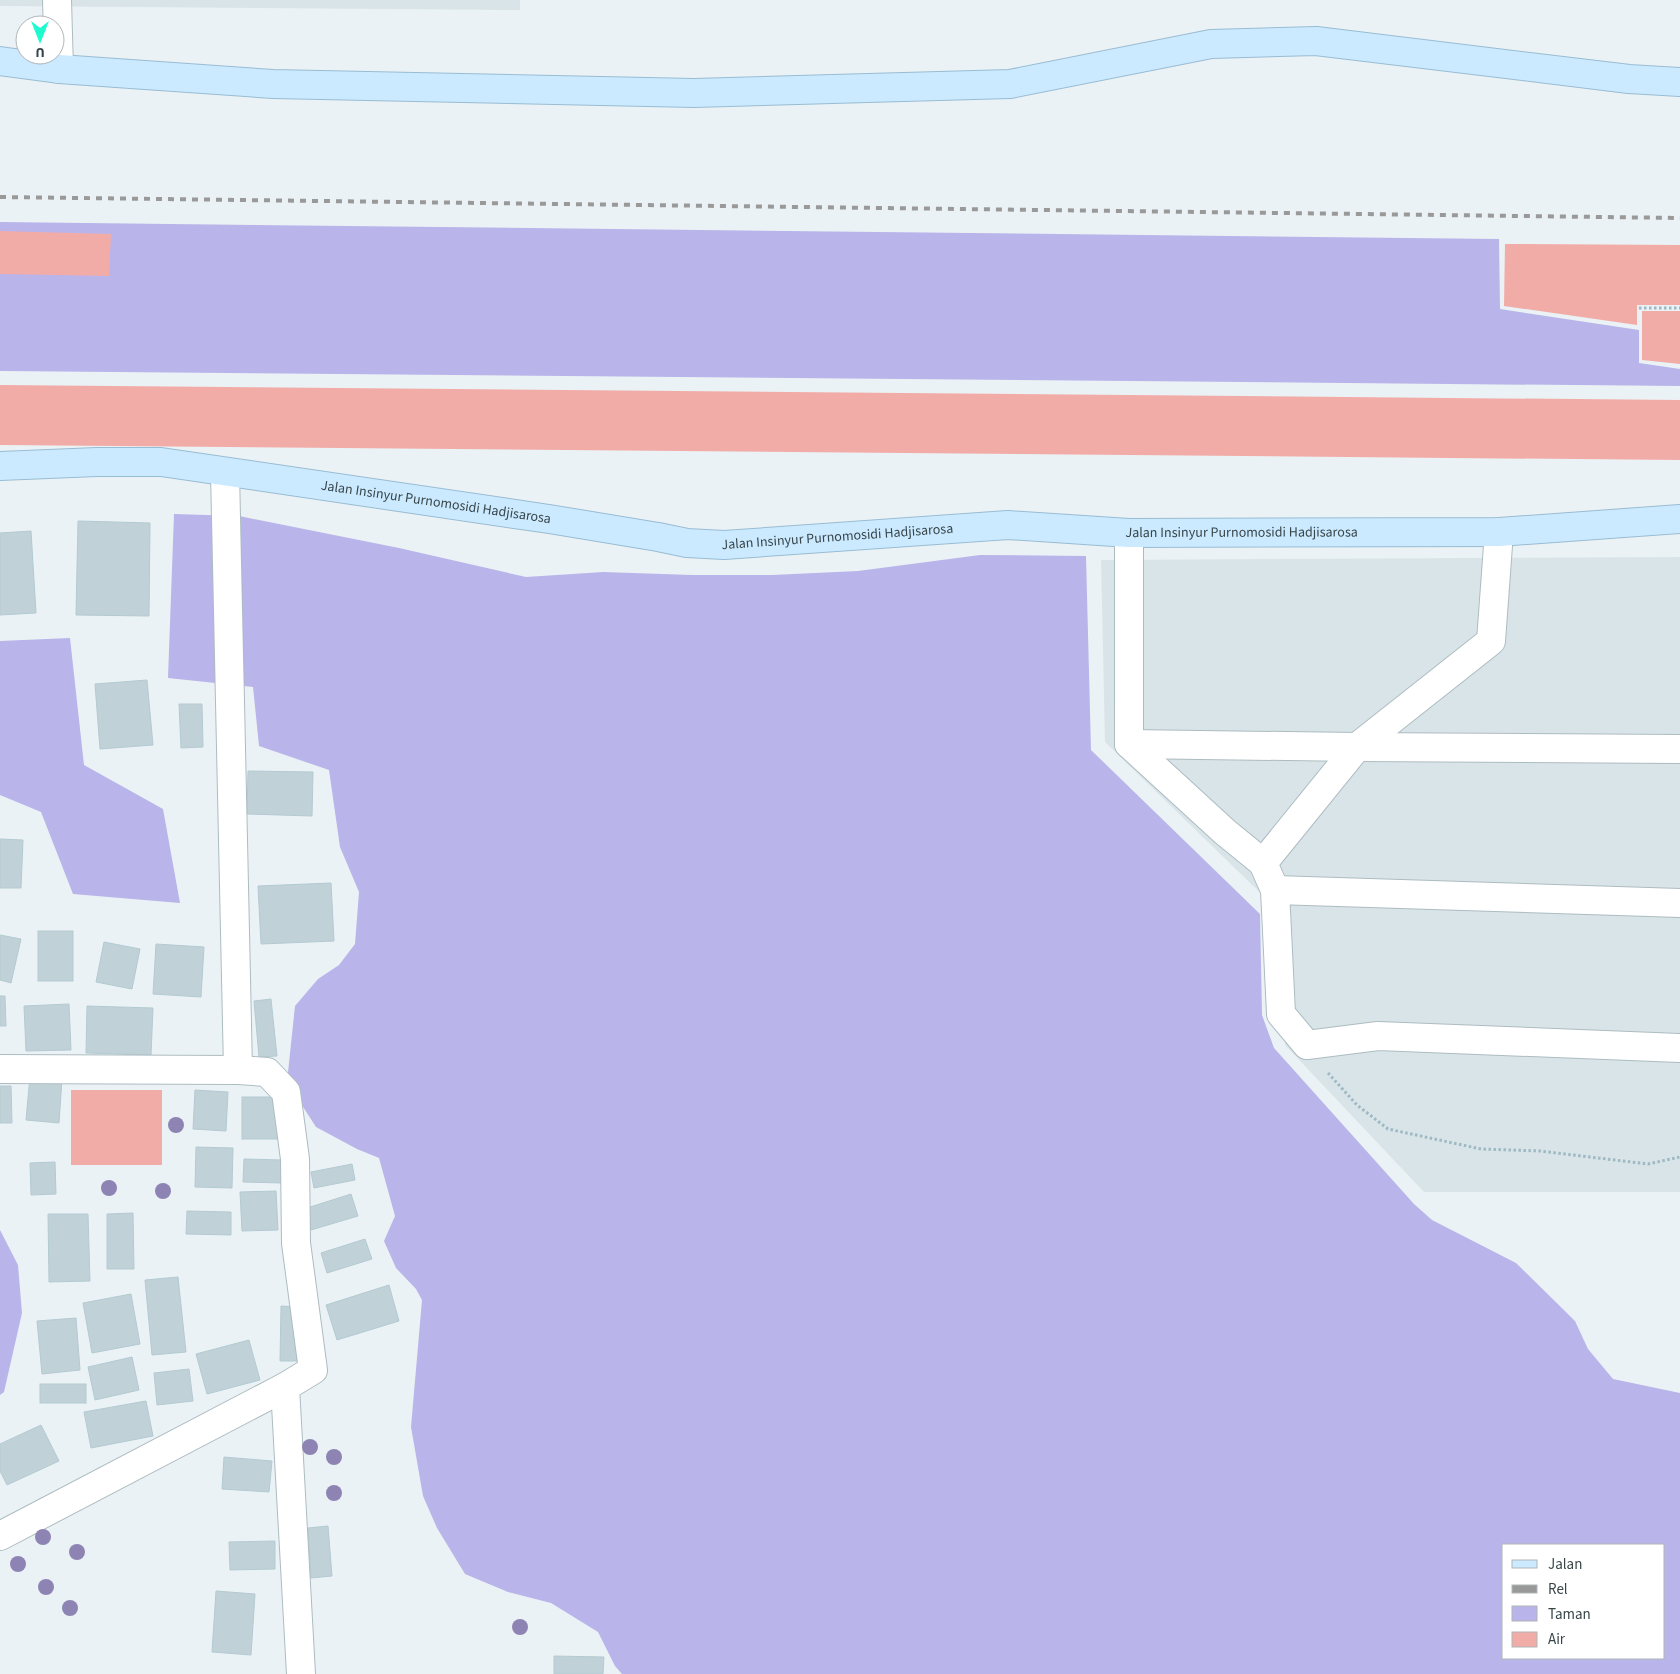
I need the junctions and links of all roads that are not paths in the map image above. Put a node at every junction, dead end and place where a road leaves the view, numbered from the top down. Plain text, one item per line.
1 (57, 0) edge
2 (0, 61) edge
3 (59, 69) junction
4 (1680, 82) edge
5 (0, 466) edge
6 (225, 472) junction
7 (1680, 519) edge
8 (1499, 532) junction
9 (1129, 533) junction
10 (1129, 744) junction
11 (1357, 747) junction
12 (1680, 749) edge
13 (1263, 864) junction
14 (1275, 890) junction
15 (1680, 903) edge
16 (1680, 1048) edge
17 (0, 1068) edge
18 (238, 1070) junction
19 (285, 1388) junction
20 (0, 1536) edge
21 (301, 1674) edge

1 - 3 street
2 - 3 street
3 - 4 street
5 - 6 street, Jalan Insinyur Purnomosidi Hadjisarosa
6 - 9 street, Jalan Insinyur Purnomosidi Hadjisarosa
6 - 18 street
7 - 8 street, Jalan Insinyur Purnomosidi Hadjisarosa
8 - 9 street, Jalan Insinyur Purnomosidi Hadjisarosa
8 - 11 street
9 - 10 street
10 - 11 street
10 - 13 street
11 - 12 street
11 - 13 street
13 - 14 street
14 - 15 street
14 - 16 street
17 - 18 street
18 - 19 street
19 - 20 street
19 - 21 street

